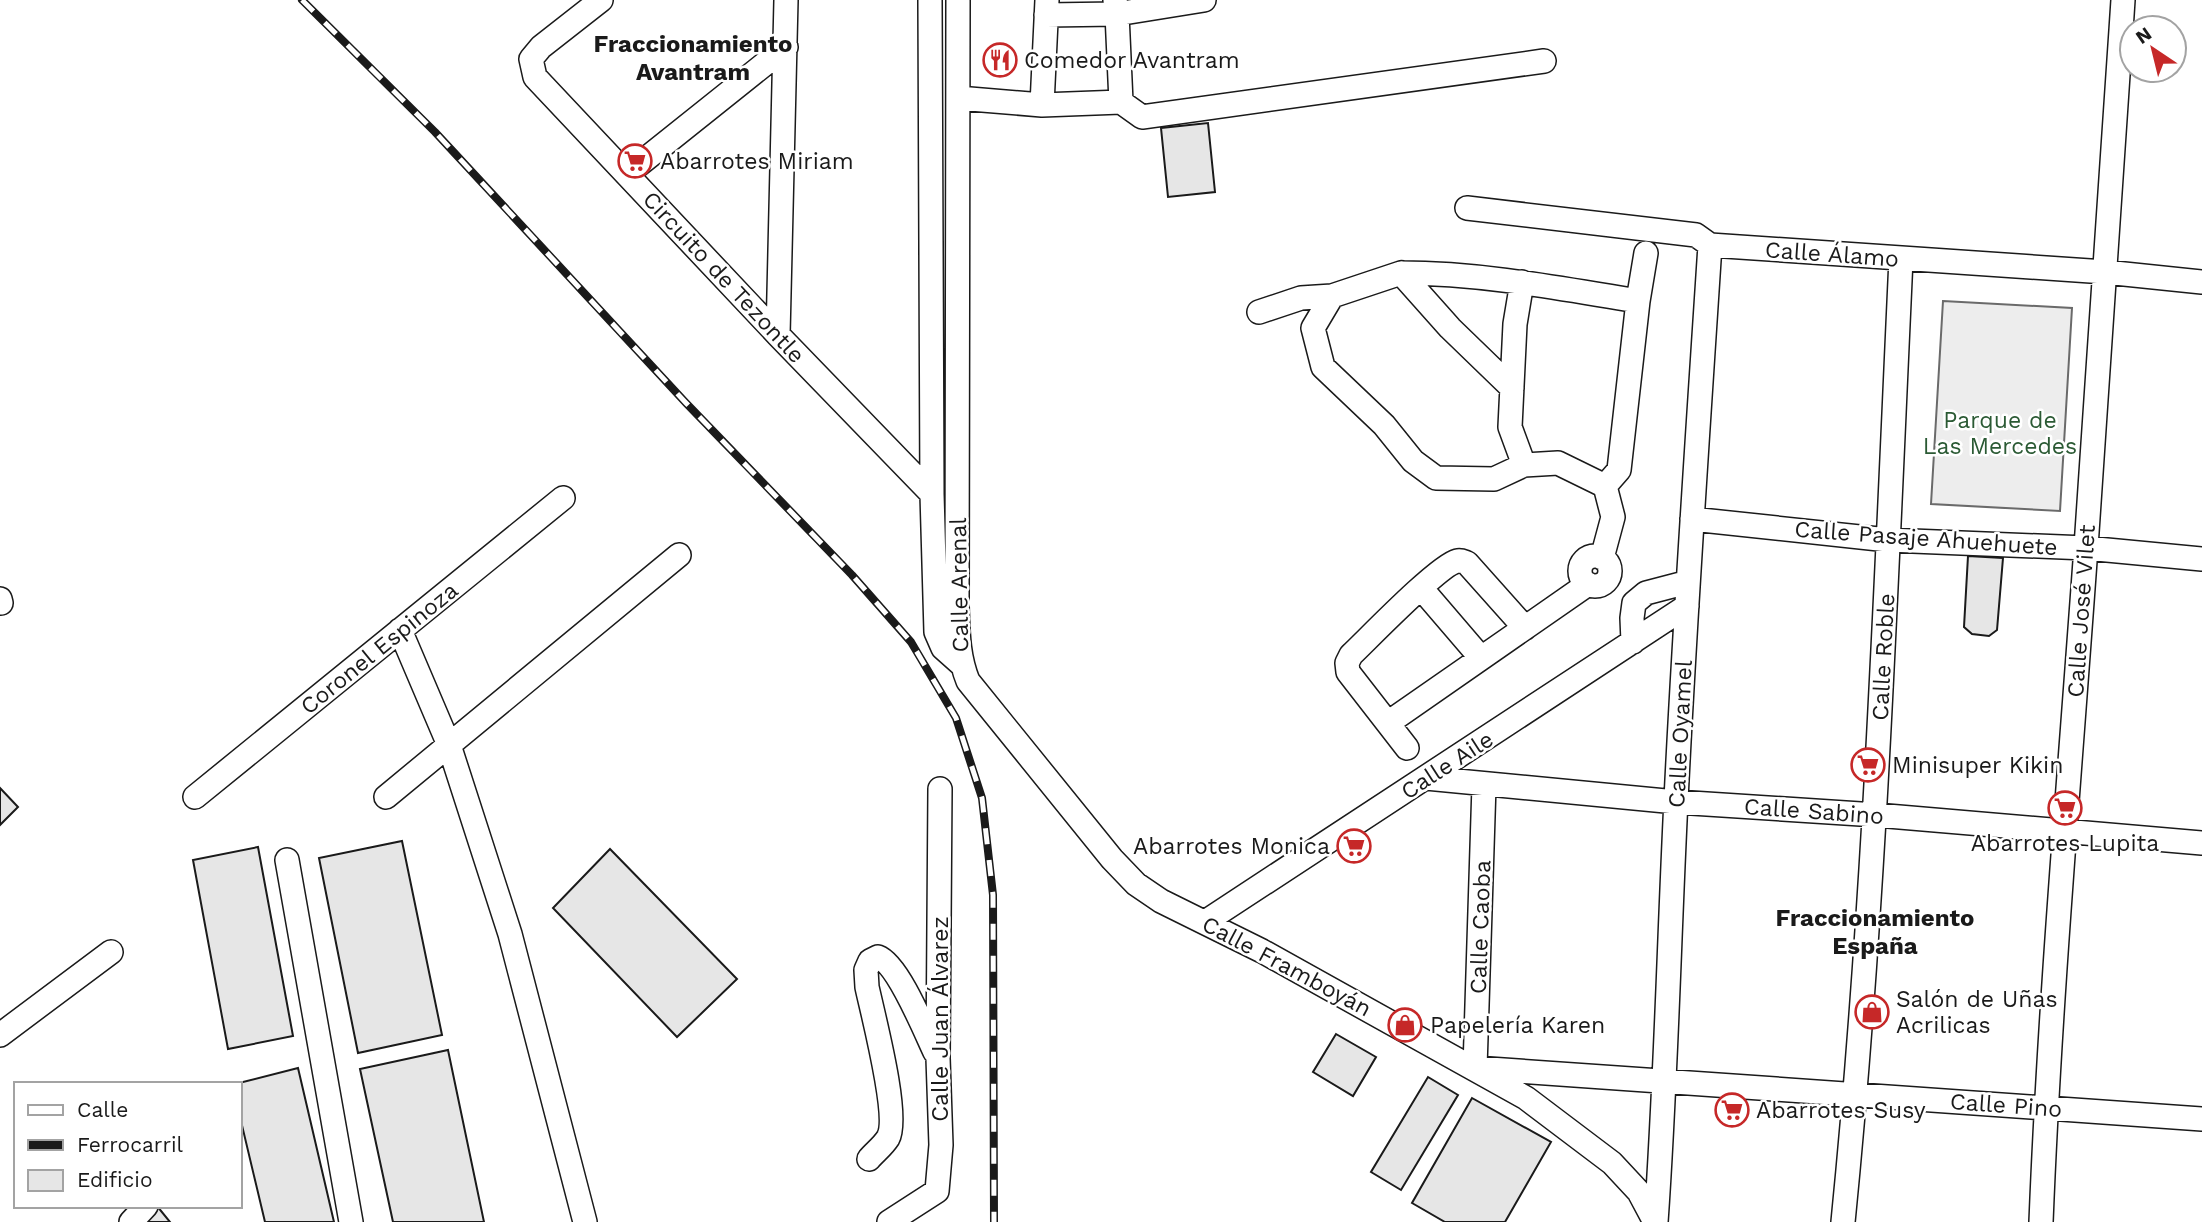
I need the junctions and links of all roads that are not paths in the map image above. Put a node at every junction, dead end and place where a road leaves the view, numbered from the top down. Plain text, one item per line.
1 (601, 0) edge
2 (786, 0) edge
3 (930, 0) edge
4 (958, 0) edge
5 (1204, 0) edge
6 (2123, 0) edge
7 (1116, 7) edge
8 (1047, 8) edge
9 (786, 47) junction
10 (1544, 61) dead end
11 (958, 98) junction
12 (1121, 102) junction
13 (1042, 105) junction
14 (627, 174) junction
15 (1467, 208) dead end
16 (1710, 245) junction
17 (1646, 253) dead end
18 (1901, 259) junction
19 (2105, 272) junction
20 (1401, 273) junction
21 (1522, 282) junction
22 (2202, 282) edge
23 (1332, 296) junction
24 (1638, 300) junction
25 (1259, 312) dead end
26 (778, 335) junction
27 (1512, 388) junction
28 (1524, 465) junction
29 (1605, 486) junction
30 (932, 494) junction
31 (563, 498) dead end
32 (1692, 519) junction
33 (1888, 540) junction
34 (2086, 548) junction
35 (679, 555) dead end
36 (2202, 559) edge
37 (1600, 573) junction
38 (1688, 582) junction
39 (1421, 588) junction
40 (1634, 603) junction
41 (1687, 606) junction
42 (1525, 628) junction
43 (400, 630) junction
44 (1633, 642) junction
45 (1481, 658) junction
46 (961, 664) junction
47 (1388, 723) junction
48 (449, 745) junction
49 (1407, 748) dead end
50 (1426, 778) junction
51 (1484, 785) junction
52 (940, 789) dead end
53 (195, 797) dead end
54 (386, 797) dead end
55 (1676, 802) junction
56 (1876, 815) junction
57 (2063, 833) junction
58 (2202, 843) edge
59 (287, 860) dead end
60 (1205, 922) junction
61 (111, 952) dead end
62 (0, 1035) edge
63 (938, 1058) junction
64 (1475, 1068) junction
65 (1665, 1082) junction
66 (1856, 1095) junction
67 (2045, 1108) junction
68 (2202, 1119) edge
69 (869, 1159) dead end
70 (144, 1208) edge
71 (131, 1222) edge
72 (351, 1222) edge
73 (585, 1222) edge
74 (889, 1222) edge
75 (1655, 1222) edge
76 (1843, 1222) edge
77 (2041, 1222) edge

1 - 14 street, Circuito de Tezontle
2 - 9 street
3 - 30 street, Calle Arenal
4 - 11 street, Calle Arenal
5 - 7 street
6 - 19 street, Calle José Vilet
7 - 8 street
7 - 12 street
8 - 13 street
9 - 14 street
9 - 26 street
10 - 12 street
11 - 13 street
11 - 46 street, Calle Arenal
12 - 13 street
14 - 26 street, Circuito de Tezontle
15 - 16 street, Calle Álamo
16 - 18 street, Calle Álamo
16 - 32 street, Calle Oyamel
17 - 24 street
18 - 19 street, Calle Álamo
18 - 33 street, Calle Roble
19 - 22 street, Calle Álamo
19 - 34 street, Calle José Vilet
20 - 21 street
20 - 23 street
20 - 27 street
21 - 24 street
21 - 27 street
23 - 25 street
23 - 28 street
24 - 29 street
26 - 30 street, Circuito de Tezontle
27 - 28 street
28 - 29 street
29 - 37 street
30 - 46 street, Calle Arenal
31 - 43 street, Coronel Espinoza
32 - 33 street, Calle Pasaje Ahuehuete
32 - 38 street, Calle Oyamel
33 - 34 street, Calle Pasaje Ahuehuete
33 - 56 street, Calle Roble
34 - 36 street, Calle Pasaje Ahuehuete
34 - 57 street, Calle José Vilet
35 - 48 street
37 - 40 street
37 - 42 street
38 - 40 street
38 - 41 street, Calle Oyamel
39 - 42 street
39 - 45 street
39 - 47 street
40 - 44 street
41 - 44 street, Calle Aile
41 - 55 street, Calle Oyamel
42 - 45 street
43 - 48 street
43 - 53 street, Coronel Espinoza
44 - 50 street, Calle Aile
45 - 47 street
46 - 60 street, Calle Framboyán
47 - 49 street
48 - 54 street
48 - 73 street
50 - 51 street, Calle Sabino
50 - 60 street, Calle Aile
51 - 55 street, Calle Sabino
51 - 64 street, Calle Caoba
52 - 63 street, Calle Juan Álvarez
55 - 56 street, Calle Sabino
55 - 65 street, Calle Oyamel
56 - 57 street, Calle Sabino
56 - 66 street, Calle Roble
57 - 58 street, Calle Sabino
57 - 67 street, Calle José Vilet
59 - 72 street
60 - 64 street, Calle Framboyán
61 - 62 street
63 - 69 street
63 - 74 street, Calle Juan Álvarez
64 - 65 street, Calle Pino
64 - 75 street, Calle Framboyán
65 - 66 street, Calle Pino
65 - 75 street, Calle Oyamel
66 - 67 street, Calle Pino
66 - 76 street, Calle Roble
67 - 68 street, Calle Pino
67 - 77 street, Calle José Vilet
70 - 71 street

